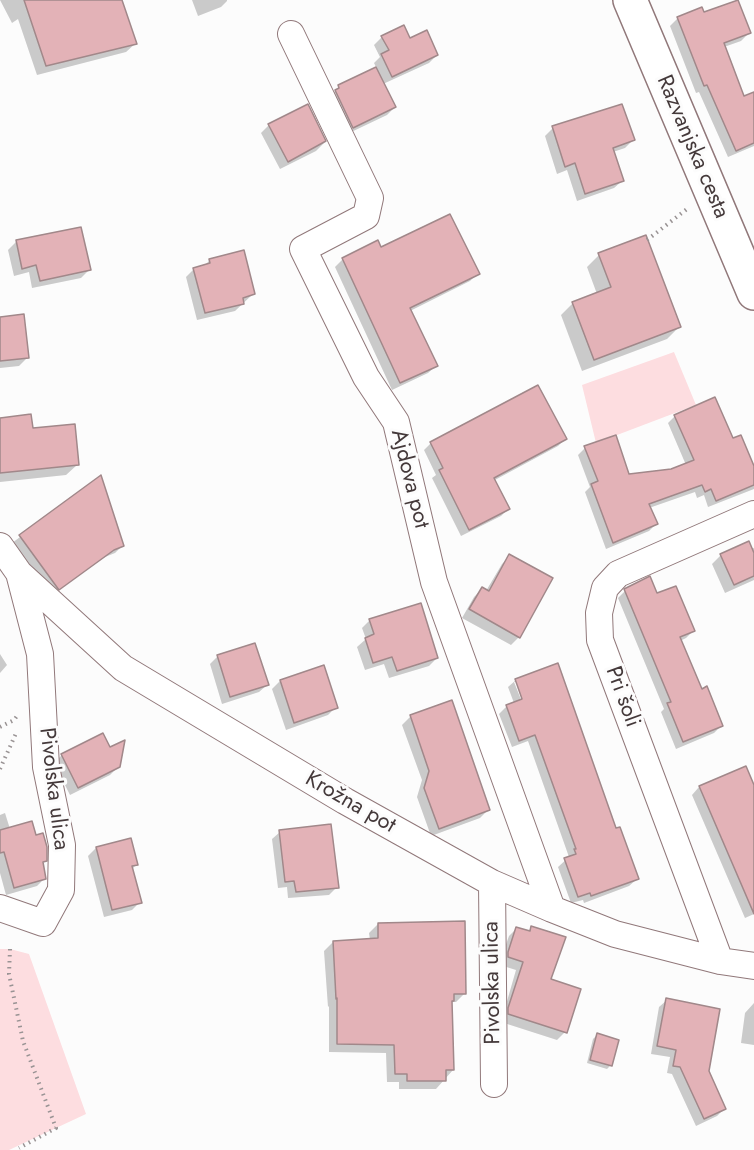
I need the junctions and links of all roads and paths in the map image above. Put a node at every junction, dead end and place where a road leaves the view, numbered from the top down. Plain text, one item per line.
1 (630, 0) edge
2 (291, 34) dead end
3 (693, 205) dead end
4 (647, 240) dead end
5 (754, 293) edge
6 (754, 514) edge
7 (0, 546) edge
8 (19, 573) junction
9 (0, 727) edge
10 (0, 769) edge
11 (492, 883) junction
12 (0, 908) edge
13 (552, 909) junction
14 (10, 949) dead end
15 (720, 961) junction
16 (754, 966) edge
17 (494, 1084) dead end
18 (19, 1148) dead end

1 - 5 street, Razvanjska cesta
2 - 13 street, Ajdova pot
3 - 4 path
6 - 15 street, Pri šoli
7 - 8 street, Krožna pot
8 - 11 street, Krožna pot
8 - 12 street, Pivolska ulica
9 - 10 path
11 - 13 street, Krožna pot
11 - 17 street, Pivolska ulica
13 - 15 street, Krožna pot
14 - 18 path
15 - 16 street, Krožna pot

